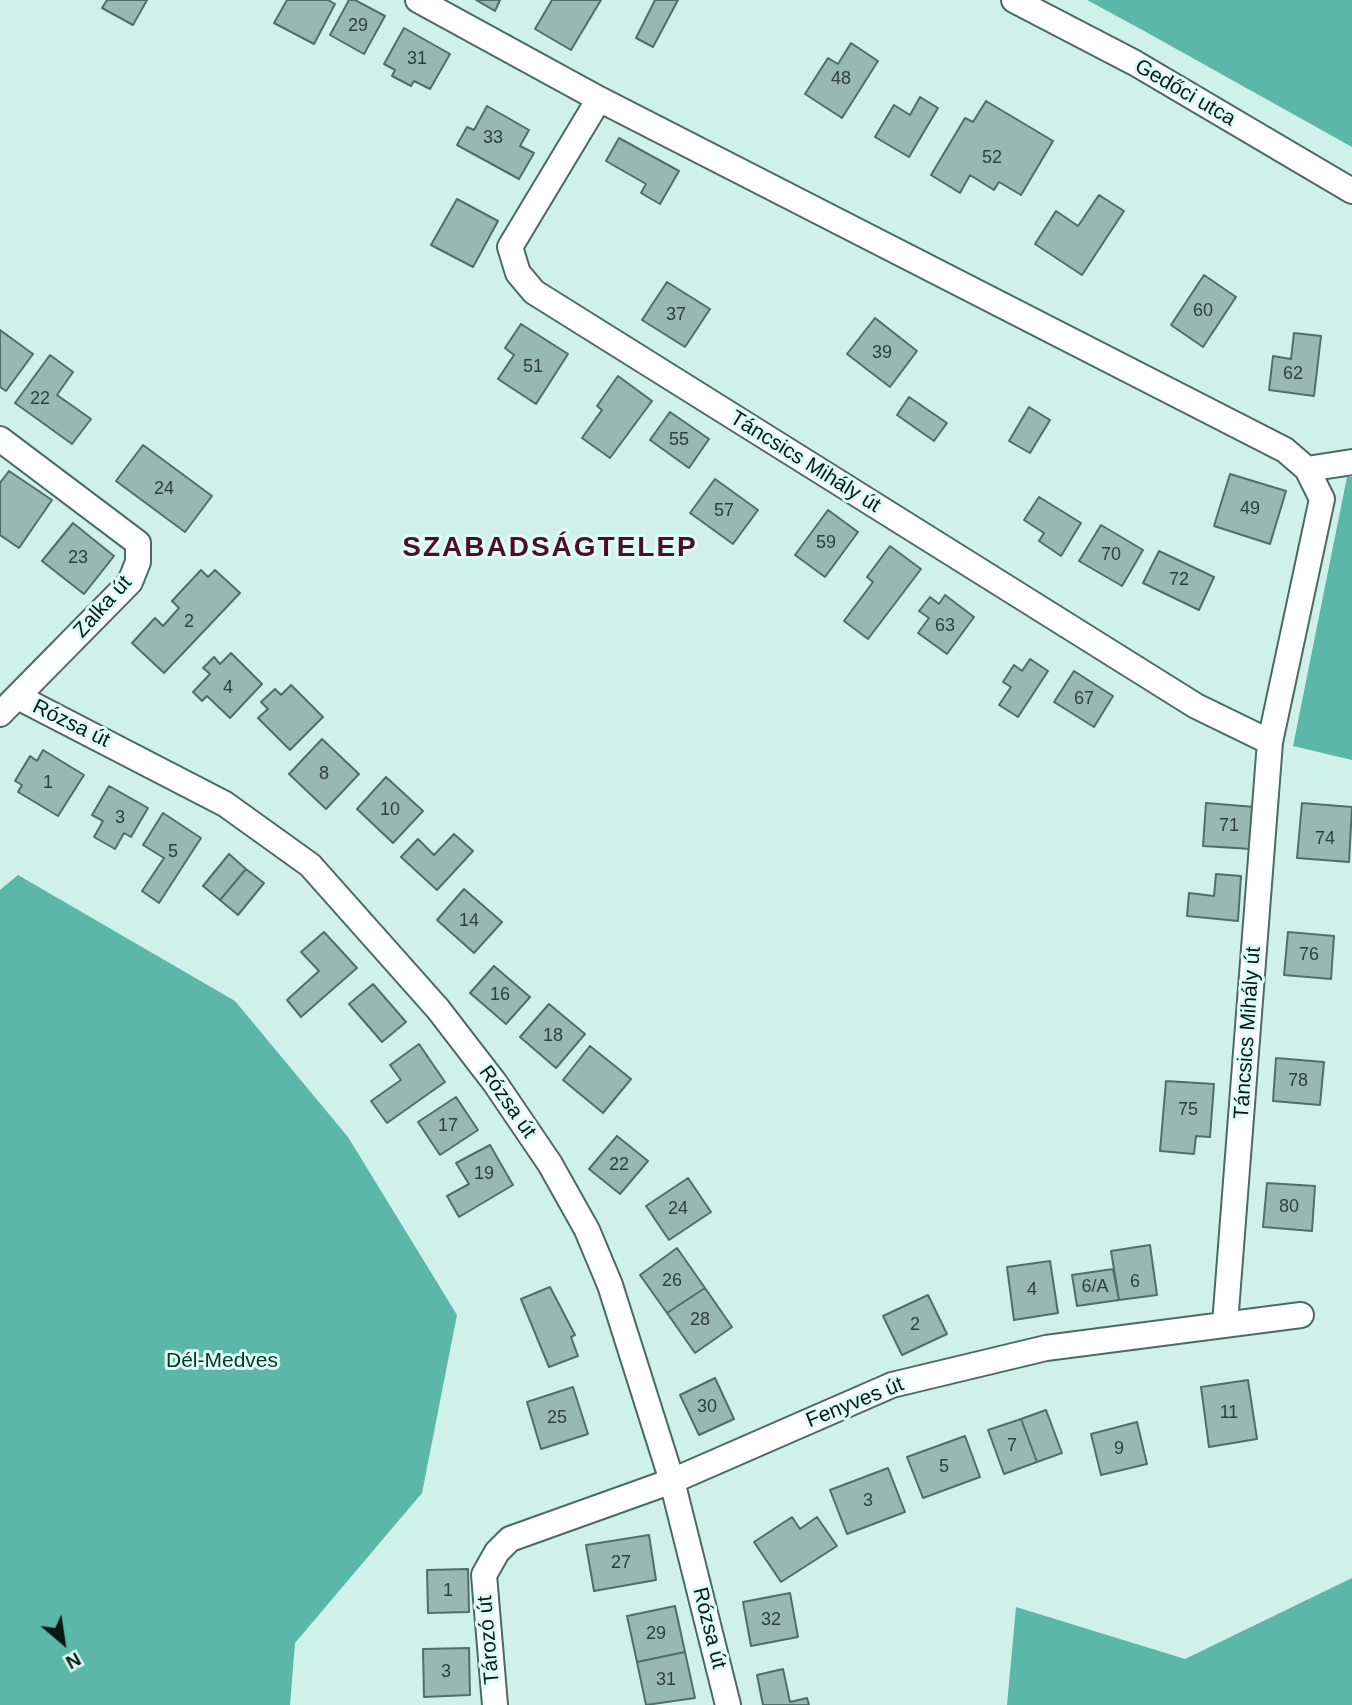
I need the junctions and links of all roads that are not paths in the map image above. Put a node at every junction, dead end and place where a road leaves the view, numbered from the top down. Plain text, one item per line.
1 (418, 0) edge
2 (1014, 0) edge
3 (599, 99) junction
4 (1352, 191) edge
5 (0, 439) edge
6 (1352, 462) edge
7 (1307, 469) junction
8 (9, 706) edge
9 (1270, 742) junction
10 (1301, 1315) dead end
11 (1225, 1325) junction
12 (672, 1480) junction
13 (484, 1575) joint
14 (495, 1705) edge
15 (728, 1705) edge

1 - 3 street, Táncsics Mihály út
2 - 4 street, Gedőci utca
3 - 7 street, Táncsics Mihály út
3 - 9 street, Táncsics Mihály út
5 - 8 street, Zalka út
6 - 7 street
7 - 9 street, Táncsics Mihály út
8 - 12 street, Rózsa út
9 - 11 street, Táncsics Mihály út
10 - 11 street, Fenyves út
11 - 12 street, Fenyves út
12 - 13 street, Fenyves út
12 - 15 street, Rózsa út
13 - 14 street, Tározó út

